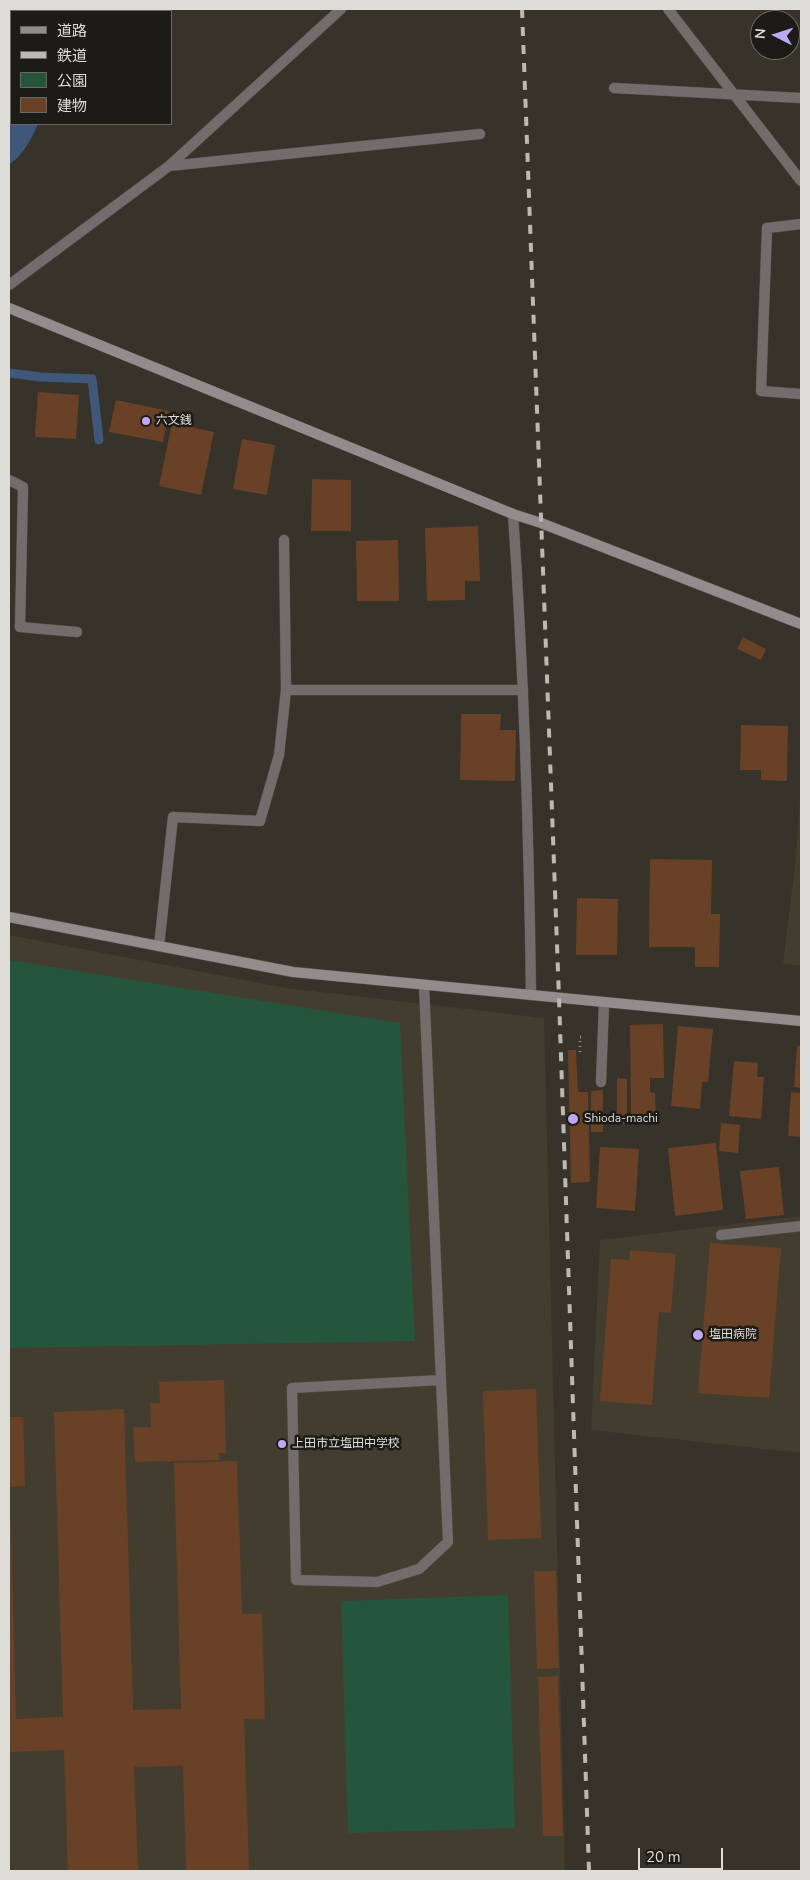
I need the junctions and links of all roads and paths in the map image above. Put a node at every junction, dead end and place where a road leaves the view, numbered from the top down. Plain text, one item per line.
1 (341, 9) edge
2 (668, 9) edge
3 (614, 88) dead end
4 (734, 95) junction
5 (801, 98) edge
6 (480, 134) dead end
7 (169, 166) junction
8 (801, 181) edge
9 (801, 224) edge
10 (9, 285) edge
11 (9, 308) edge
12 (801, 394) edge
13 (9, 480) edge
14 (513, 514) junction
15 (284, 540) dead end
16 (801, 624) edge
17 (77, 632) dead end
18 (286, 690) junction
19 (523, 690) junction
20 (9, 917) edge
21 (159, 946) junction
22 (424, 985) junction
23 (531, 995) junction
24 (604, 1003) junction
25 (801, 1021) edge
26 (601, 1082) dead end
27 (801, 1226) edge
28 (721, 1235) dead end
29 (441, 1380) junction

1 - 7 street
2 - 4 street
3 - 4 street
4 - 5 street
4 - 8 street
6 - 7 street
7 - 10 street
9 - 12 street
11 - 14 street
13 - 17 street
14 - 16 street
14 - 19 street
15 - 18 street
18 - 19 street
18 - 21 street
19 - 23 street
20 - 21 street
21 - 22 street
22 - 23 street
22 - 29 street
23 - 24 street
24 - 25 street
24 - 26 street
27 - 28 street
29 - 29 street

